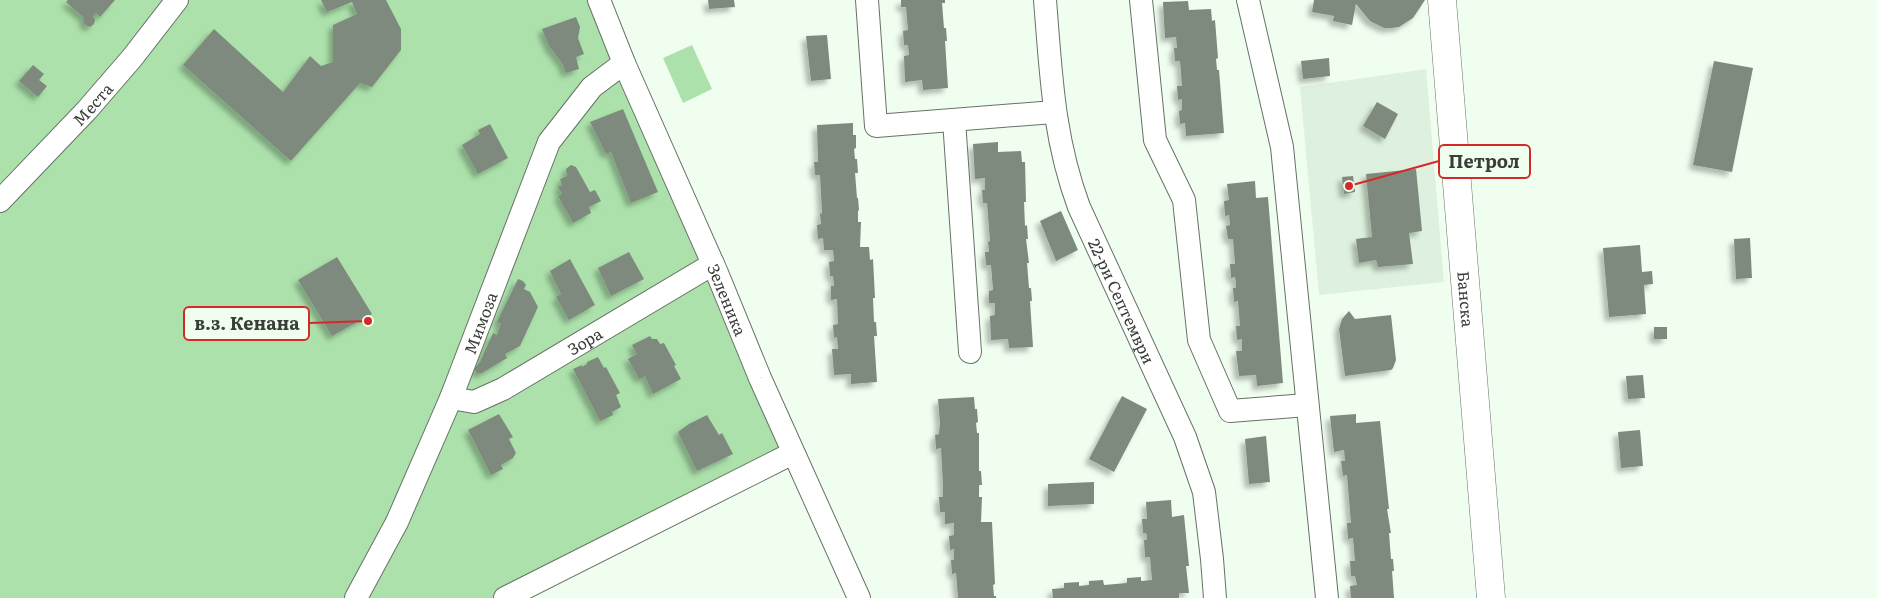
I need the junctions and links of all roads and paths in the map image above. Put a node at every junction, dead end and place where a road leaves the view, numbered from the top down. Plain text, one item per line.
1 (176, 0) edge
2 (599, 0) edge
3 (867, 0) edge
4 (1045, 0) edge
5 (1142, 0) edge
6 (1248, 0) edge
7 (1442, 0) edge
8 (624, 63) junction
9 (1054, 112) junction
10 (954, 120) junction
11 (0, 202) edge
12 (713, 264) junction
13 (970, 352) dead end
14 (451, 398) junction
15 (1308, 405) junction
16 (793, 453) junction
17 (356, 598) edge
18 (506, 598) edge
19 (859, 598) edge
20 (1215, 598) edge
21 (1326, 598) edge
22 (1491, 598) edge

1 - 11 street, Места
2 - 8 street, Зеленика
3 - 10 street
4 - 9 street, 22-ри Септември
5 - 15 street
6 - 15 street
7 - 22 street, Банска
8 - 12 street, Зеленика
8 - 14 street, Мимоза
9 - 10 street
9 - 20 street, 22-ри Септември
10 - 13 street
12 - 14 street, Зора
12 - 16 street, Зеленика
14 - 17 street, Мимоза
15 - 21 street
16 - 18 street
16 - 19 street, Зеленика

